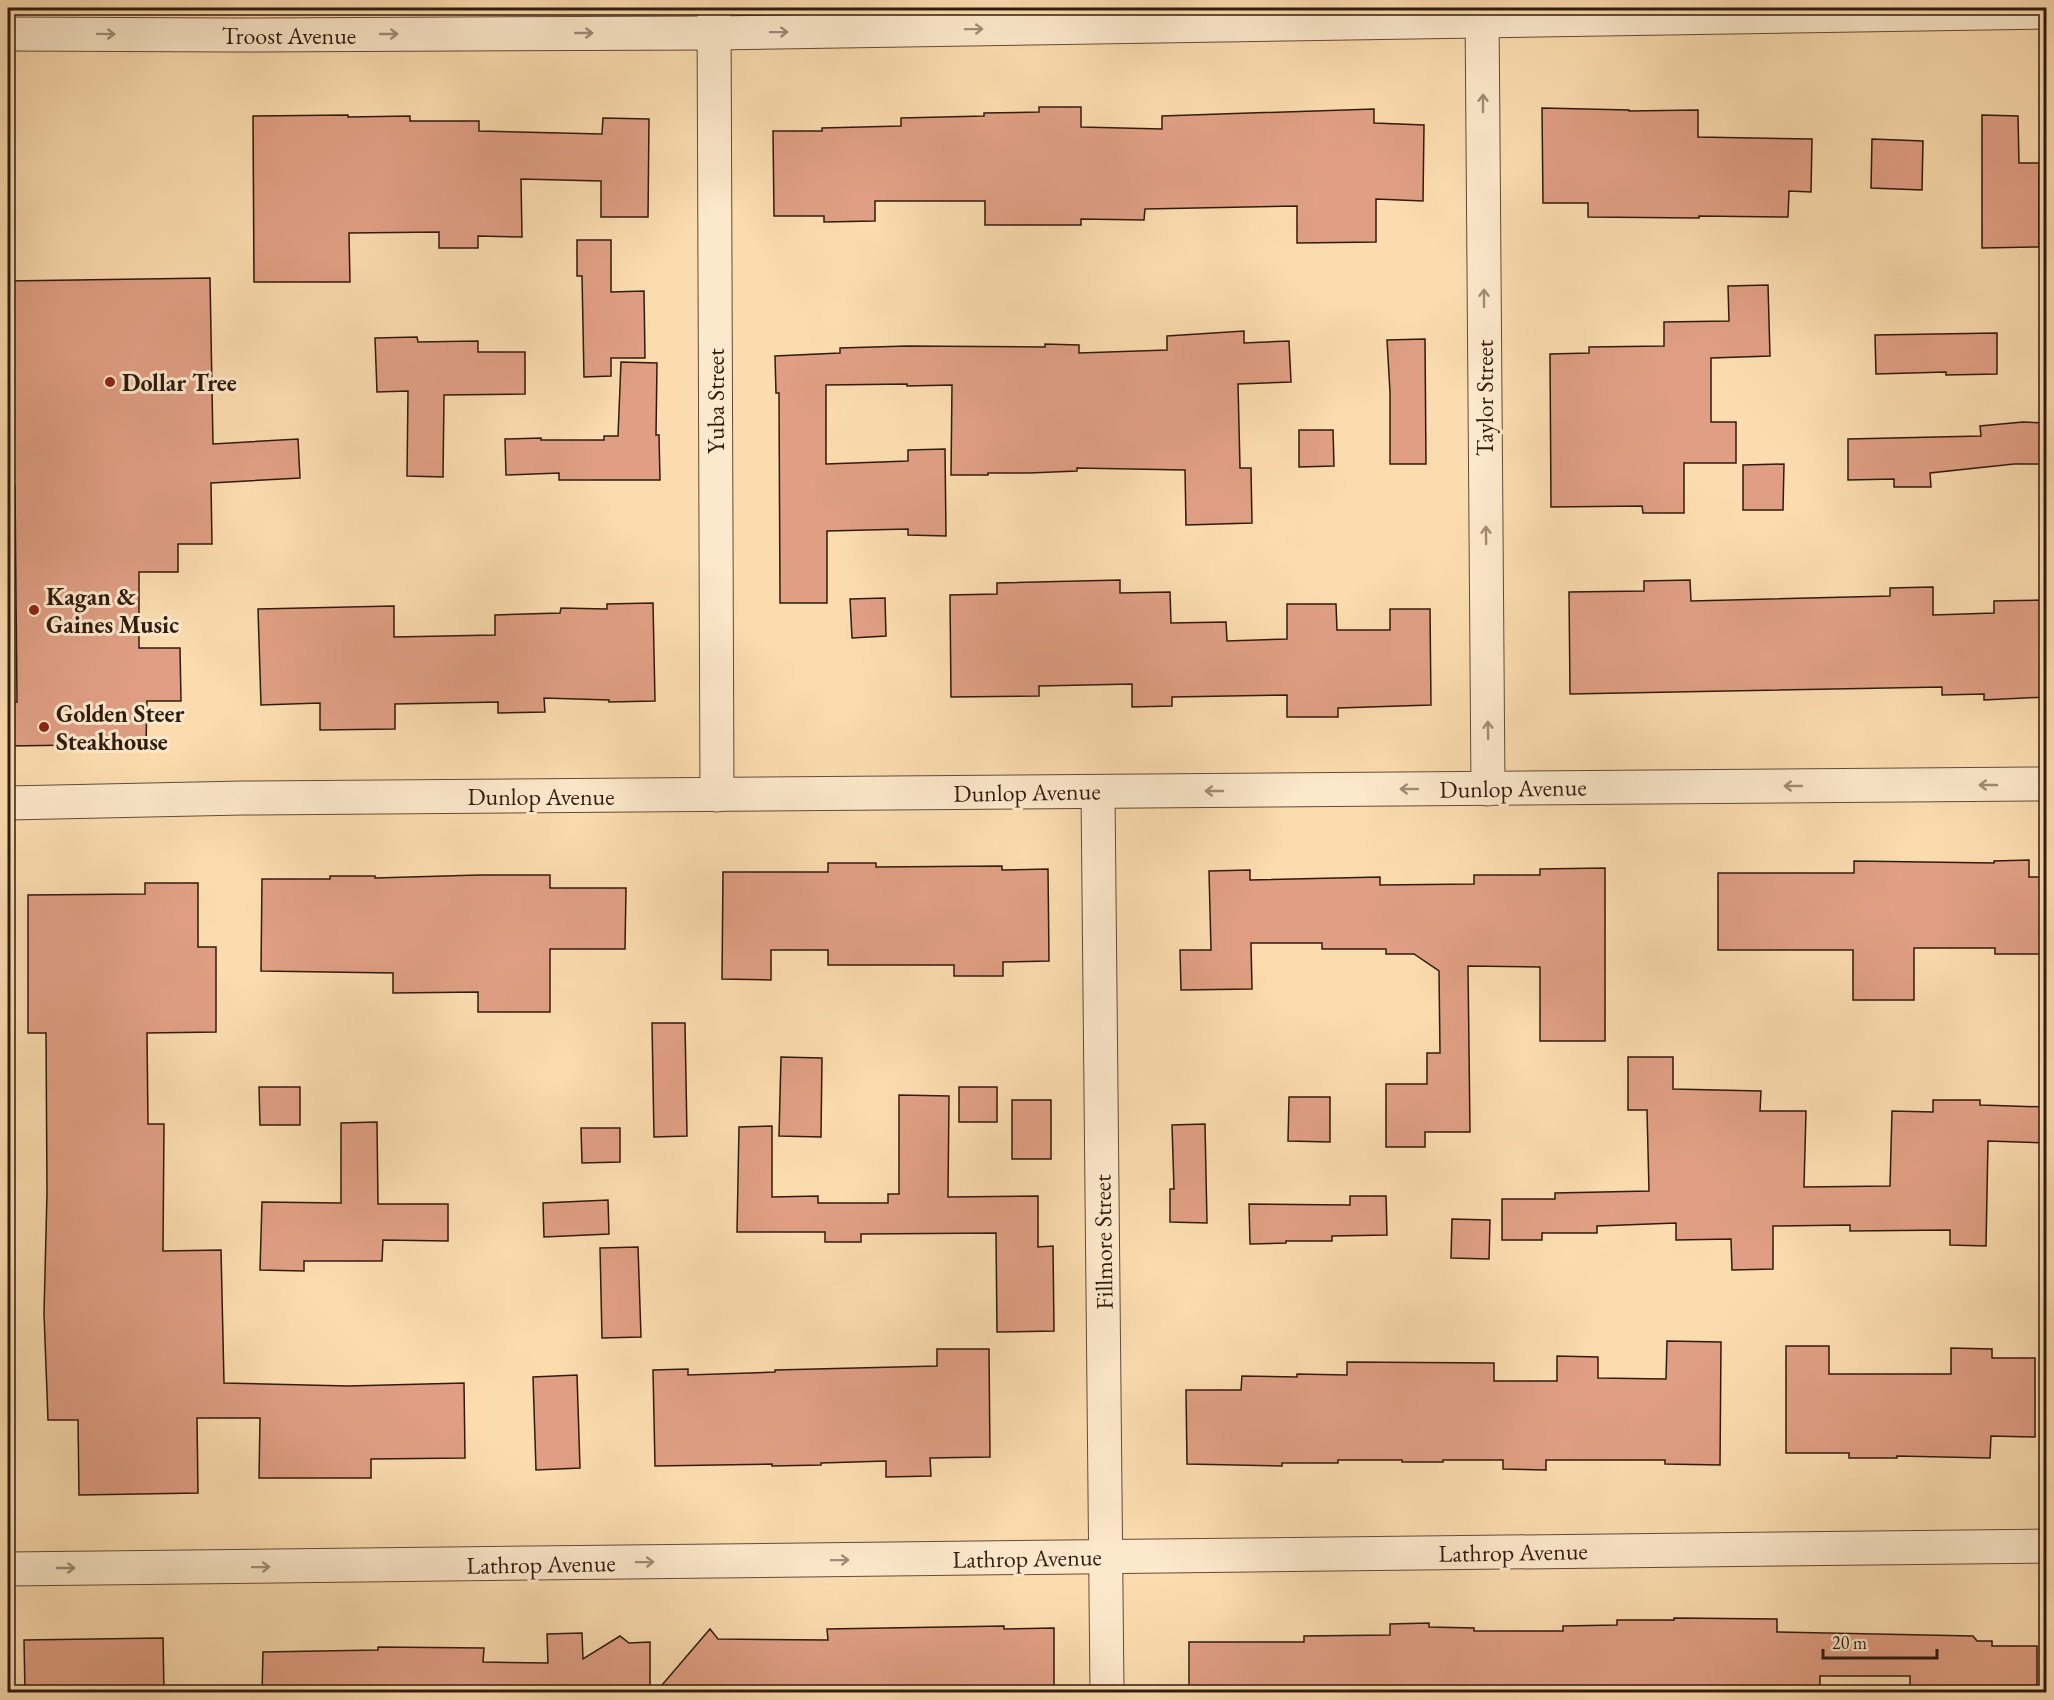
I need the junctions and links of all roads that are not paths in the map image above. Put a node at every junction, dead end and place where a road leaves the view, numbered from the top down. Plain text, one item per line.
1 (2046, 12) edge
2 (1483, 14) edge
3 (714, 20) edge
4 (8, 34) edge
5 (2046, 784) edge
6 (1488, 789) junction
7 (1098, 792) junction
8 (717, 795) junction
9 (8, 803) edge
10 (2046, 1546) edge
11 (1106, 1557) junction
12 (8, 1569) edge
13 (1107, 1692) edge

1 - 2 street, Troost Avenue
3 -> 2 street, Troost Avenue
6 -> 2 street, Taylor Street
4 -> 3 street, Troost Avenue
3 - 8 street, Yuba Street
5 -> 6 street, Dunlop Avenue
6 -> 7 street, Dunlop Avenue
7 - 8 street, Dunlop Avenue
7 - 11 street, Fillmore Street
8 - 9 street, Dunlop Avenue
10 - 11 street, Lathrop Avenue
12 -> 11 street, Lathrop Avenue
11 - 13 street, Fillmore Street

